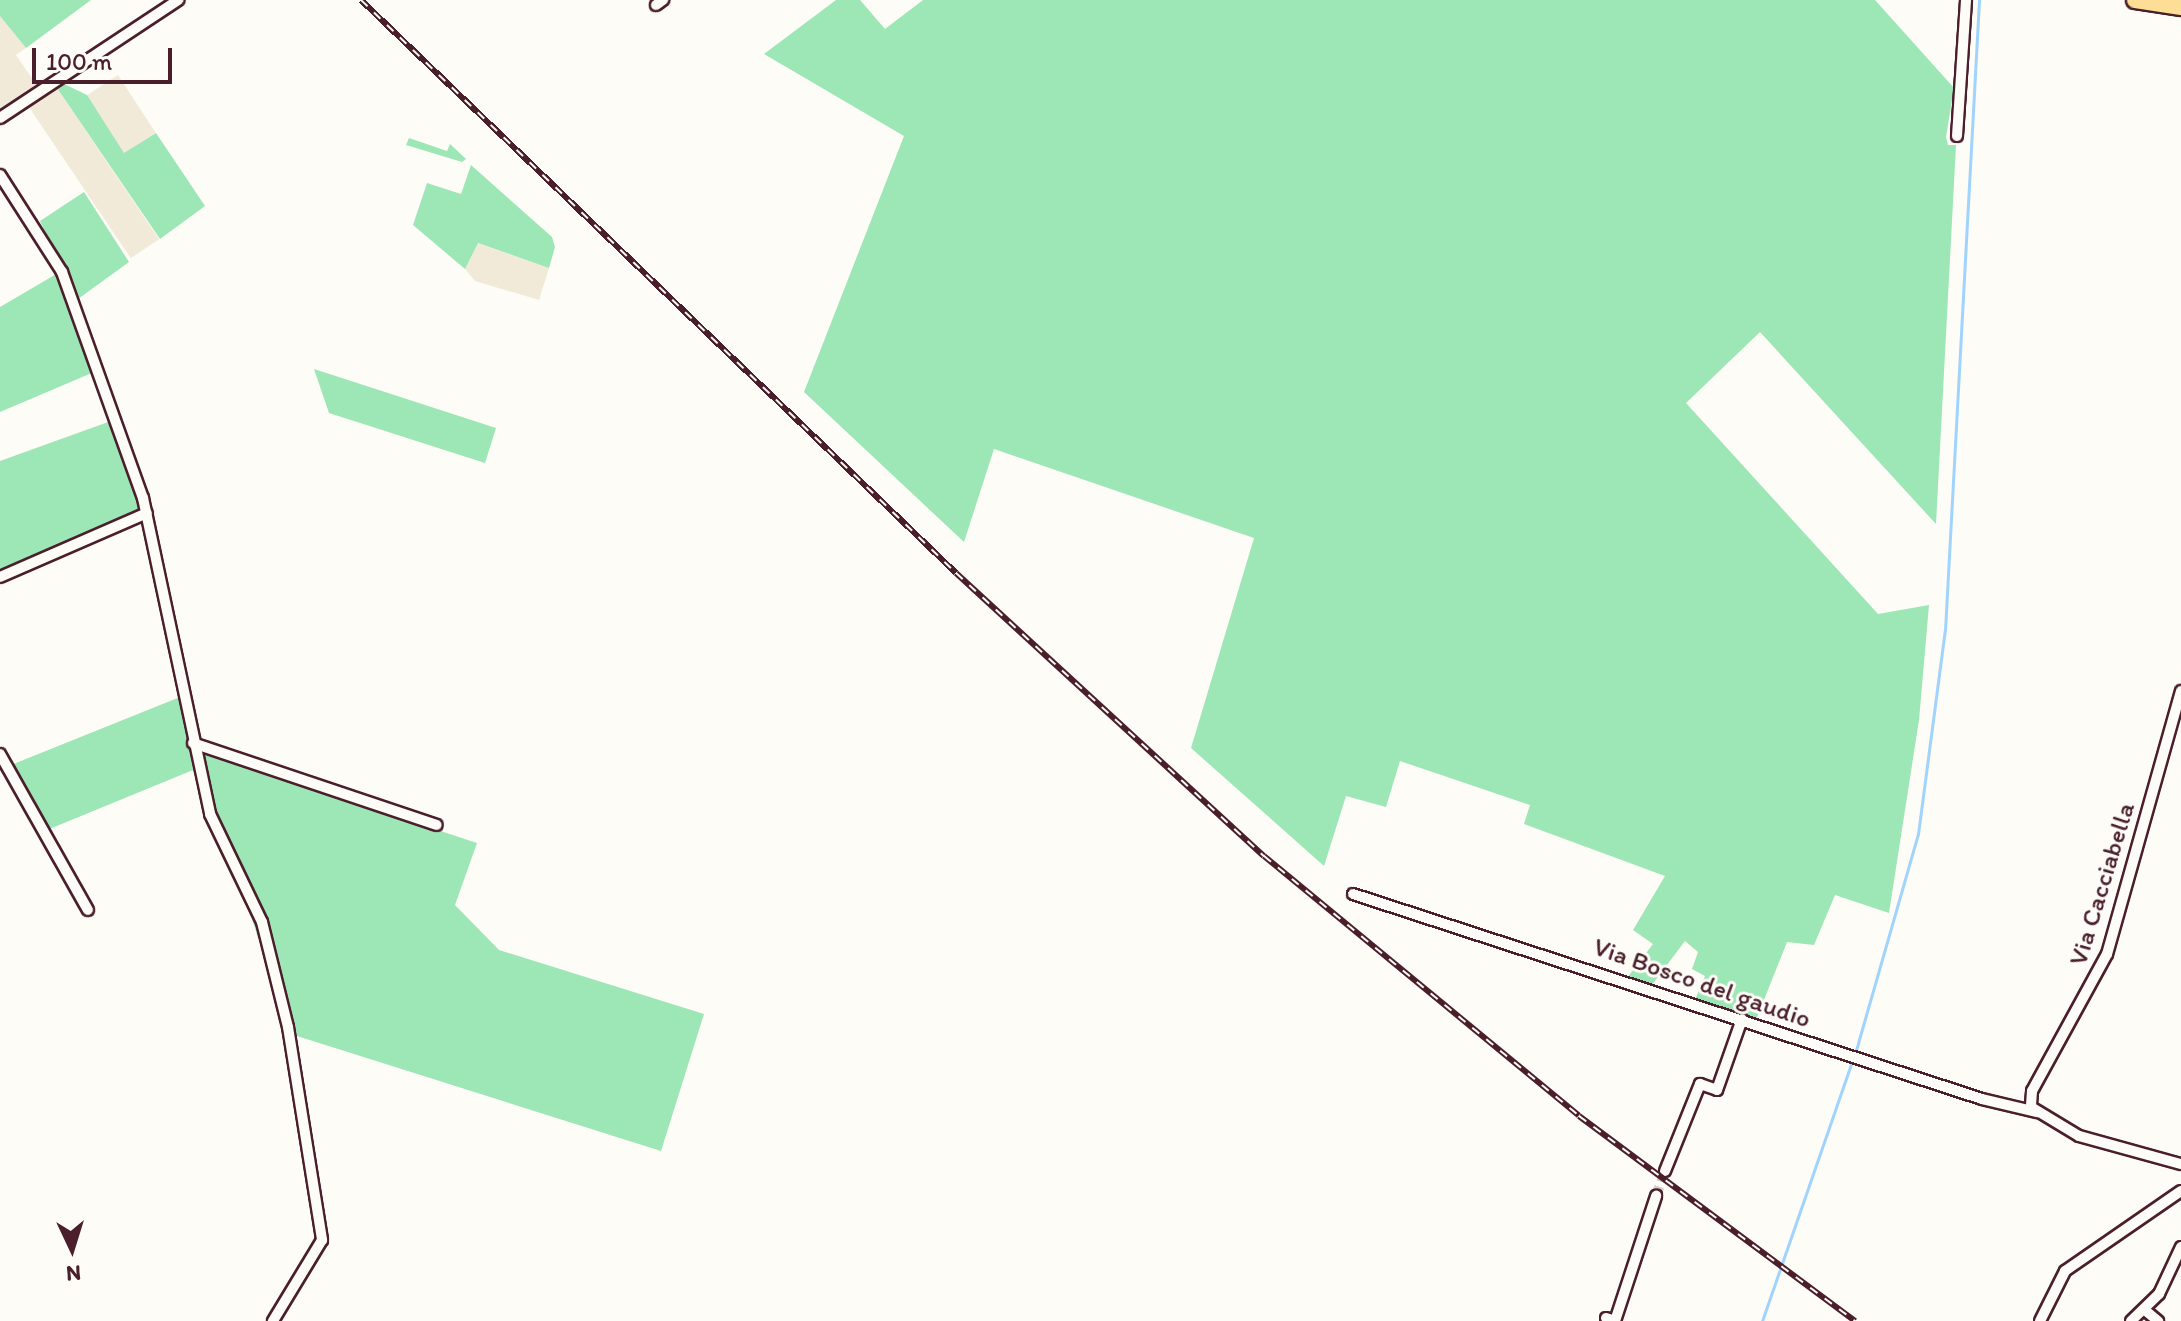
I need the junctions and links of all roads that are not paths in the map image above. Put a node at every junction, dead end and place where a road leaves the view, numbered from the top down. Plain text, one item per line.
1 (178, 0) edge
2 (1966, 0) edge
3 (2135, 0) edge
4 (2181, 7) edge
5 (0, 118) edge
6 (1957, 136) dead end
7 (0, 175) edge
8 (147, 513) junction
9 (0, 577) edge
10 (2181, 691) edge
11 (193, 743) junction
12 (0, 754) edge
13 (437, 825) dead end
14 (1353, 894) dead end
15 (88, 910) dead end
16 (1742, 1019) junction
17 (2037, 1112) junction
18 (2181, 1164) edge
19 (1665, 1171) tunnel mouth
20 (2181, 1191) edge
21 (1656, 1196) tunnel mouth
22 (2181, 1247) edge
23 (2146, 1311) junction
24 (1606, 1318) dead end
25 (273, 1321) edge
26 (2040, 1321) edge
27 (2131, 1321) edge
28 (2158, 1321) edge

1 - 5 street
2 - 6 street
3 - 4 highway
7 - 8 street
8 - 9 street
8 - 11 street
10 - 17 street, Via Cacciabella
11 - 13 street
11 - 25 street
12 - 15 street
14 - 16 street, Via Bosco del gaudio
16 - 17 street, Via Bosco del gaudio
16 - 19 street
17 - 18 street
20 - 26 street
21 - 24 street
22 - 23 street
23 - 27 street
23 - 28 street

